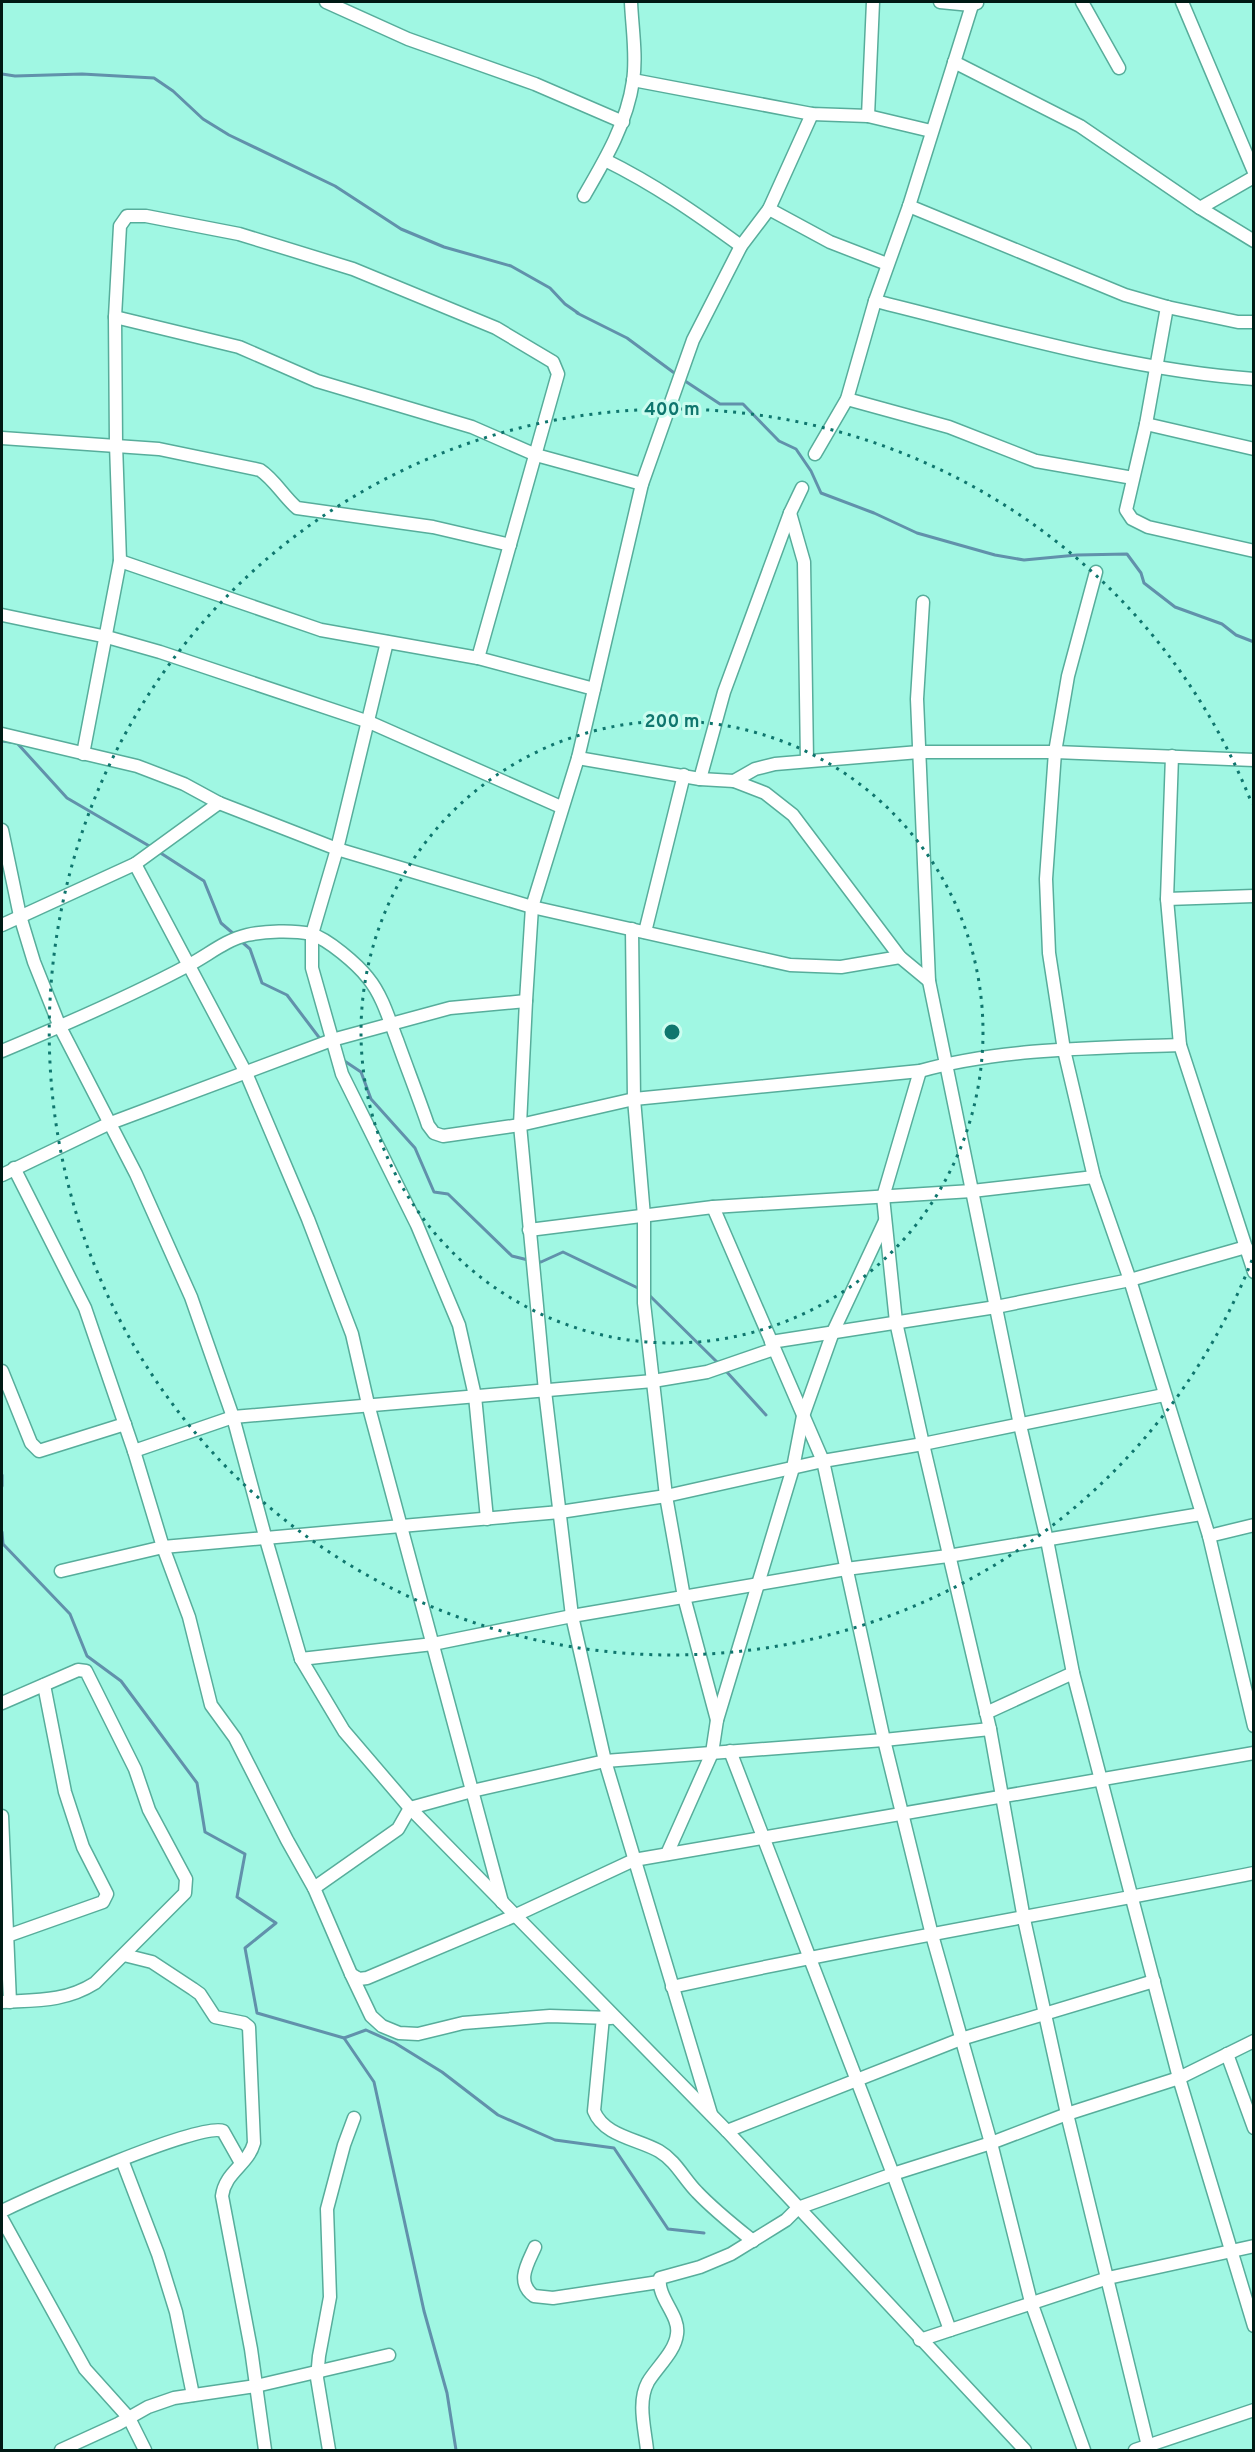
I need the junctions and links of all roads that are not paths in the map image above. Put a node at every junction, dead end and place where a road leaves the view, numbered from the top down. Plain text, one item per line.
1 (326, 2) edge
2 (631, 2) edge
3 (873, 2) edge
4 (940, 2) edge
5 (1082, 2) edge
6 (1182, 2) edge
7 (975, 3) edge
8 (954, 62) junction
9 (1119, 68) dead end
10 (633, 80) junction
11 (812, 114) junction
12 (868, 116) junction
13 (623, 122) junction
14 (931, 130) junction
15 (605, 160) junction
16 (1254, 172) edge
17 (1254, 177) edge
18 (584, 196) dead end
19 (909, 206) junction
20 (769, 208) junction
21 (1200, 208) junction
22 (1254, 241) edge
23 (741, 246) junction
24 (887, 264) junction
25 (874, 301) junction
26 (1167, 307) junction
27 (115, 317) junction
28 (1254, 322) edge
29 (1157, 368) junction
30 (1254, 379) edge
31 (847, 399) junction
32 (1146, 424) junction
33 (2, 438) edge
34 (116, 444) junction
35 (1254, 449) edge
36 (815, 454) dead end
37 (536, 455) junction
38 (1133, 478) junction
39 (642, 484) junction
40 (802, 488) dead end
41 (790, 513) junction
42 (510, 545) junction
43 (1254, 551) edge
44 (120, 561) junction
45 (1096, 572) dead end
46 (923, 602) dead end
47 (2, 615) edge
48 (107, 637) junction
49 (387, 642) junction
50 (478, 658) junction
51 (594, 689) junction
52 (369, 722) junction
53 (2, 734) edge
54 (919, 752) junction
55 (1055, 752) junction
56 (83, 754) junction
57 (1172, 756) junction
58 (578, 758) junction
59 (1254, 760) edge
60 (807, 761) junction
61 (684, 775) junction
62 (700, 779) junction
63 (734, 781) junction
64 (219, 803) junction
65 (561, 807) junction
66 (2, 830) edge
67 (337, 849) junction
68 (135, 864) junction
69 (1254, 896) edge
70 (1167, 899) junction
71 (532, 907) junction
72 (20, 916) junction
73 (2, 925) edge
74 (632, 929) junction
75 (645, 932) junction
76 (312, 934) junction
77 (900, 957) junction
78 (188, 966) junction
79 (929, 981) junction
80 (526, 1001) junction
81 (391, 1025) junction
82 (60, 1027) junction
83 (332, 1040) junction
84 (1180, 1045) junction
85 (1064, 1050) junction
86 (2, 1051) edge
87 (946, 1063) junction
88 (920, 1071) junction
89 (246, 1073) junction
90 (634, 1099) junction
91 (108, 1124) junction
92 (520, 1125) junction
93 (14, 1168) junction
94 (2, 1175) edge
95 (1094, 1177) junction
96 (972, 1191) junction
97 (883, 1197) junction
98 (713, 1207) junction
99 (644, 1215) junction
100 (885, 1220) junction
101 (529, 1230) junction
102 (1246, 1247) junction
103 (1254, 1272) edge
104 (1130, 1280) junction
105 (996, 1307) junction
106 (897, 1322) junction
107 (833, 1332) junction
108 (773, 1346) junction
109 (2, 1371) edge
110 (653, 1381) junction
111 (545, 1391) junction
112 (1164, 1395) junction
113 (475, 1396) junction
114 (368, 1404) junction
115 (803, 1416) junction
116 (233, 1417) junction
117 (125, 1425) junction
118 (1020, 1425) junction
119 (922, 1444) junction
120 (135, 1451) junction
121 (823, 1461) junction
122 (793, 1468) junction
123 (666, 1496) junction
124 (560, 1512) junction
125 (1201, 1514) junction
126 (487, 1519) junction
127 (1254, 1525) edge
128 (402, 1527) junction
129 (265, 1536) junction
130 (1209, 1536) junction
131 (1047, 1540) junction
132 (163, 1547) junction
133 (948, 1556) junction
134 (846, 1569) junction
135 (61, 1571) dead end
136 (758, 1584) junction
137 (684, 1597) junction
138 (572, 1616) junction
139 (433, 1644) junction
140 (301, 1659) junction
141 (1073, 1673) junction
142 (44, 1685) junction
143 (2, 1703) edge
144 (986, 1713) junction
145 (717, 1720) junction
146 (1254, 1726) edge
147 (990, 1729) junction
148 (884, 1740) junction
149 (730, 1751) junction
150 (712, 1753) junction
151 (1254, 1753) edge
152 (605, 1761) junction
153 (1101, 1778) junction
154 (472, 1791) junction
155 (1002, 1797) junction
156 (410, 1808) junction
157 (902, 1815) junction
158 (2, 1816) edge
159 (763, 1837) junction
160 (667, 1854) junction
161 (634, 1860) junction
162 (1254, 1873) edge
163 (314, 1888) junction
164 (1133, 1898) junction
165 (502, 1903) junction
166 (514, 1916) junction
167 (1024, 1918) junction
168 (932, 1935) junction
169 (7, 1936) junction
170 (124, 1955) junction
171 (810, 1956) junction
172 (351, 1974) junction
173 (1154, 1981) junction
174 (672, 1987) junction
175 (6, 2002) edge
176 (1045, 2014) junction
177 (609, 2018) junction
178 (961, 2039) junction
179 (1254, 2041) edge
180 (1227, 2054) junction
181 (1179, 2078) junction
182 (856, 2079) junction
183 (711, 2114) junction
184 (1067, 2114) junction
185 (354, 2118) dead end
186 (1254, 2128) edge
187 (727, 2132) junction
188 (991, 2143) junction
189 (122, 2160) junction
190 (242, 2163) junction
191 (893, 2174) junction
192 (798, 2208) junction
193 (2, 2211) edge
194 (2, 2218) edge
195 (753, 2241) junction
196 (1254, 2246) edge
197 (535, 2247) dead end
198 (1231, 2249) junction
199 (1108, 2278) junction
200 (659, 2282) junction
201 (1031, 2302) junction
202 (1254, 2326) edge
203 (950, 2330) junction
204 (920, 2340) junction
205 (389, 2355) dead end
206 (318, 2371) junction
207 (256, 2386) junction
208 (193, 2395) junction
209 (1254, 2410) edge
210 (129, 2418) junction
211 (1148, 2446) junction
212 (61, 2451) edge
213 (145, 2451) edge
214 (266, 2451) edge
215 (329, 2451) edge
216 (647, 2451) edge
217 (1025, 2451) edge
218 (1084, 2451) edge
219 (1135, 2451) edge

1 - 13 street
2 - 10 street
3 - 12 street
4 - 7 street
5 - 9 street
6 - 16 street
7 - 8 street
8 - 14 street
8 - 21 street
10 - 11 street
10 - 13 street
11 - 12 street
11 - 20 street
12 - 14 street
13 - 15 street
14 - 19 street
15 - 18 street
15 - 23 street
17 - 21 street
19 - 24 street
19 - 26 street
20 - 23 street
20 - 24 street
21 - 22 street
23 - 39 street
24 - 25 street
25 - 29 street
25 - 31 street
26 - 28 street
26 - 29 street
27 - 34 street
27 - 37 street
27 - 37 street
29 - 30 street
29 - 32 street
31 - 36 street
31 - 38 street
32 - 35 street
32 - 38 street
33 - 34 street
34 - 42 street
34 - 44 street
37 - 39 street
37 - 42 street
38 - 43 street
39 - 51 street
40 - 41 street
41 - 60 street
41 - 62 street
42 - 50 street
44 - 48 street
44 - 49 street
45 - 55 street
46 - 54 street
47 - 48 street
48 - 52 street
48 - 56 street
49 - 50 street
49 - 52 street
50 - 51 street
51 - 58 street
52 - 65 street
52 - 67 street
53 - 56 street
54 - 55 street
54 - 60 street
54 - 79 street
55 - 57 street
55 - 85 street
56 - 64 street
57 - 59 street
57 - 70 street
58 - 61 street
58 - 65 street
60 - 63 street
61 - 62 street
61 - 75 street
62 - 63 street
63 - 77 street
64 - 67 street
64 - 68 street
65 - 71 street
66 - 72 street
67 - 71 street
67 - 76 street
68 - 72 street
68 - 78 street
69 - 70 street
70 - 84 street
71 - 74 street
71 - 80 street
72 - 73 street
72 - 82 street
74 - 75 street
74 - 90 street
75 - 77 street
76 - 78 street
76 - 81 street
76 - 83 street
77 - 79 street
78 - 82 street
78 - 89 street
79 - 87 street
80 - 81 street
80 - 92 street
81 - 83 street
81 - 92 street
82 - 86 street
82 - 91 street
83 - 89 street
83 - 113 street
84 - 85 street
84 - 102 street
85 - 87 street
85 - 95 street
87 - 88 street
87 - 96 street
88 - 90 street
88 - 97 street
89 - 91 street
89 - 114 street
90 - 92 street
90 - 99 street
91 - 93 street
91 - 116 street
92 - 101 street
93 - 94 street
93 - 117 street
95 - 96 street
95 - 104 street
96 - 97 street
96 - 105 street
97 - 98 street
97 - 100 street
98 - 99 street
98 - 108 street
99 - 101 street
99 - 110 street
100 - 106 street
100 - 107 street
101 - 111 street
102 - 103 street
102 - 104 street
104 - 105 street
104 - 112 street
105 - 106 street
105 - 118 street
106 - 107 street
106 - 119 street
107 - 108 street
107 - 115 street
108 - 110 street
108 - 115 street
109 - 117 street
110 - 111 street
110 - 123 street
111 - 113 street
111 - 124 street
112 - 118 street
112 - 125 street
113 - 114 street
113 - 126 street
114 - 116 street
114 - 128 street
115 - 121 street
115 - 122 street
116 - 120 street
116 - 129 street
117 - 120 street
118 - 119 street
118 - 131 street
119 - 121 street
119 - 133 street
120 - 132 street
121 - 122 street
121 - 134 street
122 - 123 street
122 - 136 street
123 - 124 street
123 - 137 street
124 - 126 street
124 - 138 street
125 - 130 street
125 - 131 street
126 - 128 street
127 - 130 street
128 - 129 street
128 - 139 street
129 - 132 street
129 - 140 street
130 - 146 street
131 - 133 street
131 - 141 street
132 - 135 street
132 - 163 street
133 - 134 street
133 - 144 street
134 - 136 street
134 - 148 street
136 - 137 street
136 - 145 street
137 - 138 street
137 - 145 street
138 - 139 street
138 - 152 street
139 - 140 street
139 - 154 street
140 - 156 street
141 - 144 street
141 - 153 street
142 - 143 street
142 - 169 street
142 - 170 street
144 - 147 street
145 - 150 street
147 - 148 street
147 - 155 street
148 - 149 street
148 - 157 street
149 - 150 street
149 - 159 street
150 - 152 street
150 - 160 street
151 - 153 street
152 - 154 street
152 - 161 street
153 - 155 street
153 - 164 street
154 - 156 street
154 - 165 street
155 - 157 street
155 - 167 street
156 - 163 street
156 - 165 street
157 - 159 street
157 - 168 street
158 - 169 street
159 - 160 street
159 - 171 street
160 - 161 street
161 - 166 street
161 - 174 street
162 - 164 street
163 - 172 street
164 - 167 street
164 - 173 street
165 - 166 street
166 - 172 street
166 - 177 street
167 - 168 street
167 - 176 street
168 - 171 street
168 - 178 street
169 - 175 street
170 - 175 street
170 - 190 street
171 - 174 street
171 - 182 street
172 - 177 street
173 - 176 street
173 - 181 street
174 - 183 street
176 - 178 street
176 - 184 street
177 - 183 street
177 - 195 street
178 - 182 street
178 - 188 street
179 - 180 street
180 - 181 street
180 - 186 street
181 - 184 street
181 - 198 street
182 - 187 street
182 - 191 street
183 - 187 street
184 - 188 street
184 - 199 street
185 - 206 street
187 - 192 street
188 - 191 street
188 - 201 street
189 - 190 street
189 - 193 street
189 - 208 street
190 - 207 street
191 - 192 street
191 - 203 street
192 - 195 street
192 - 204 street
194 - 210 street
195 - 200 street
196 - 198 street
197 - 200 street
198 - 199 street
198 - 202 street
199 - 201 street
199 - 211 street
200 - 216 street
201 - 203 street
201 - 218 street
203 - 204 street
204 - 217 street
205 - 206 street
206 - 207 street
206 - 215 street
207 - 208 street
207 - 214 street
208 - 210 street
209 - 211 street
210 - 212 street
210 - 213 street
211 - 219 street

